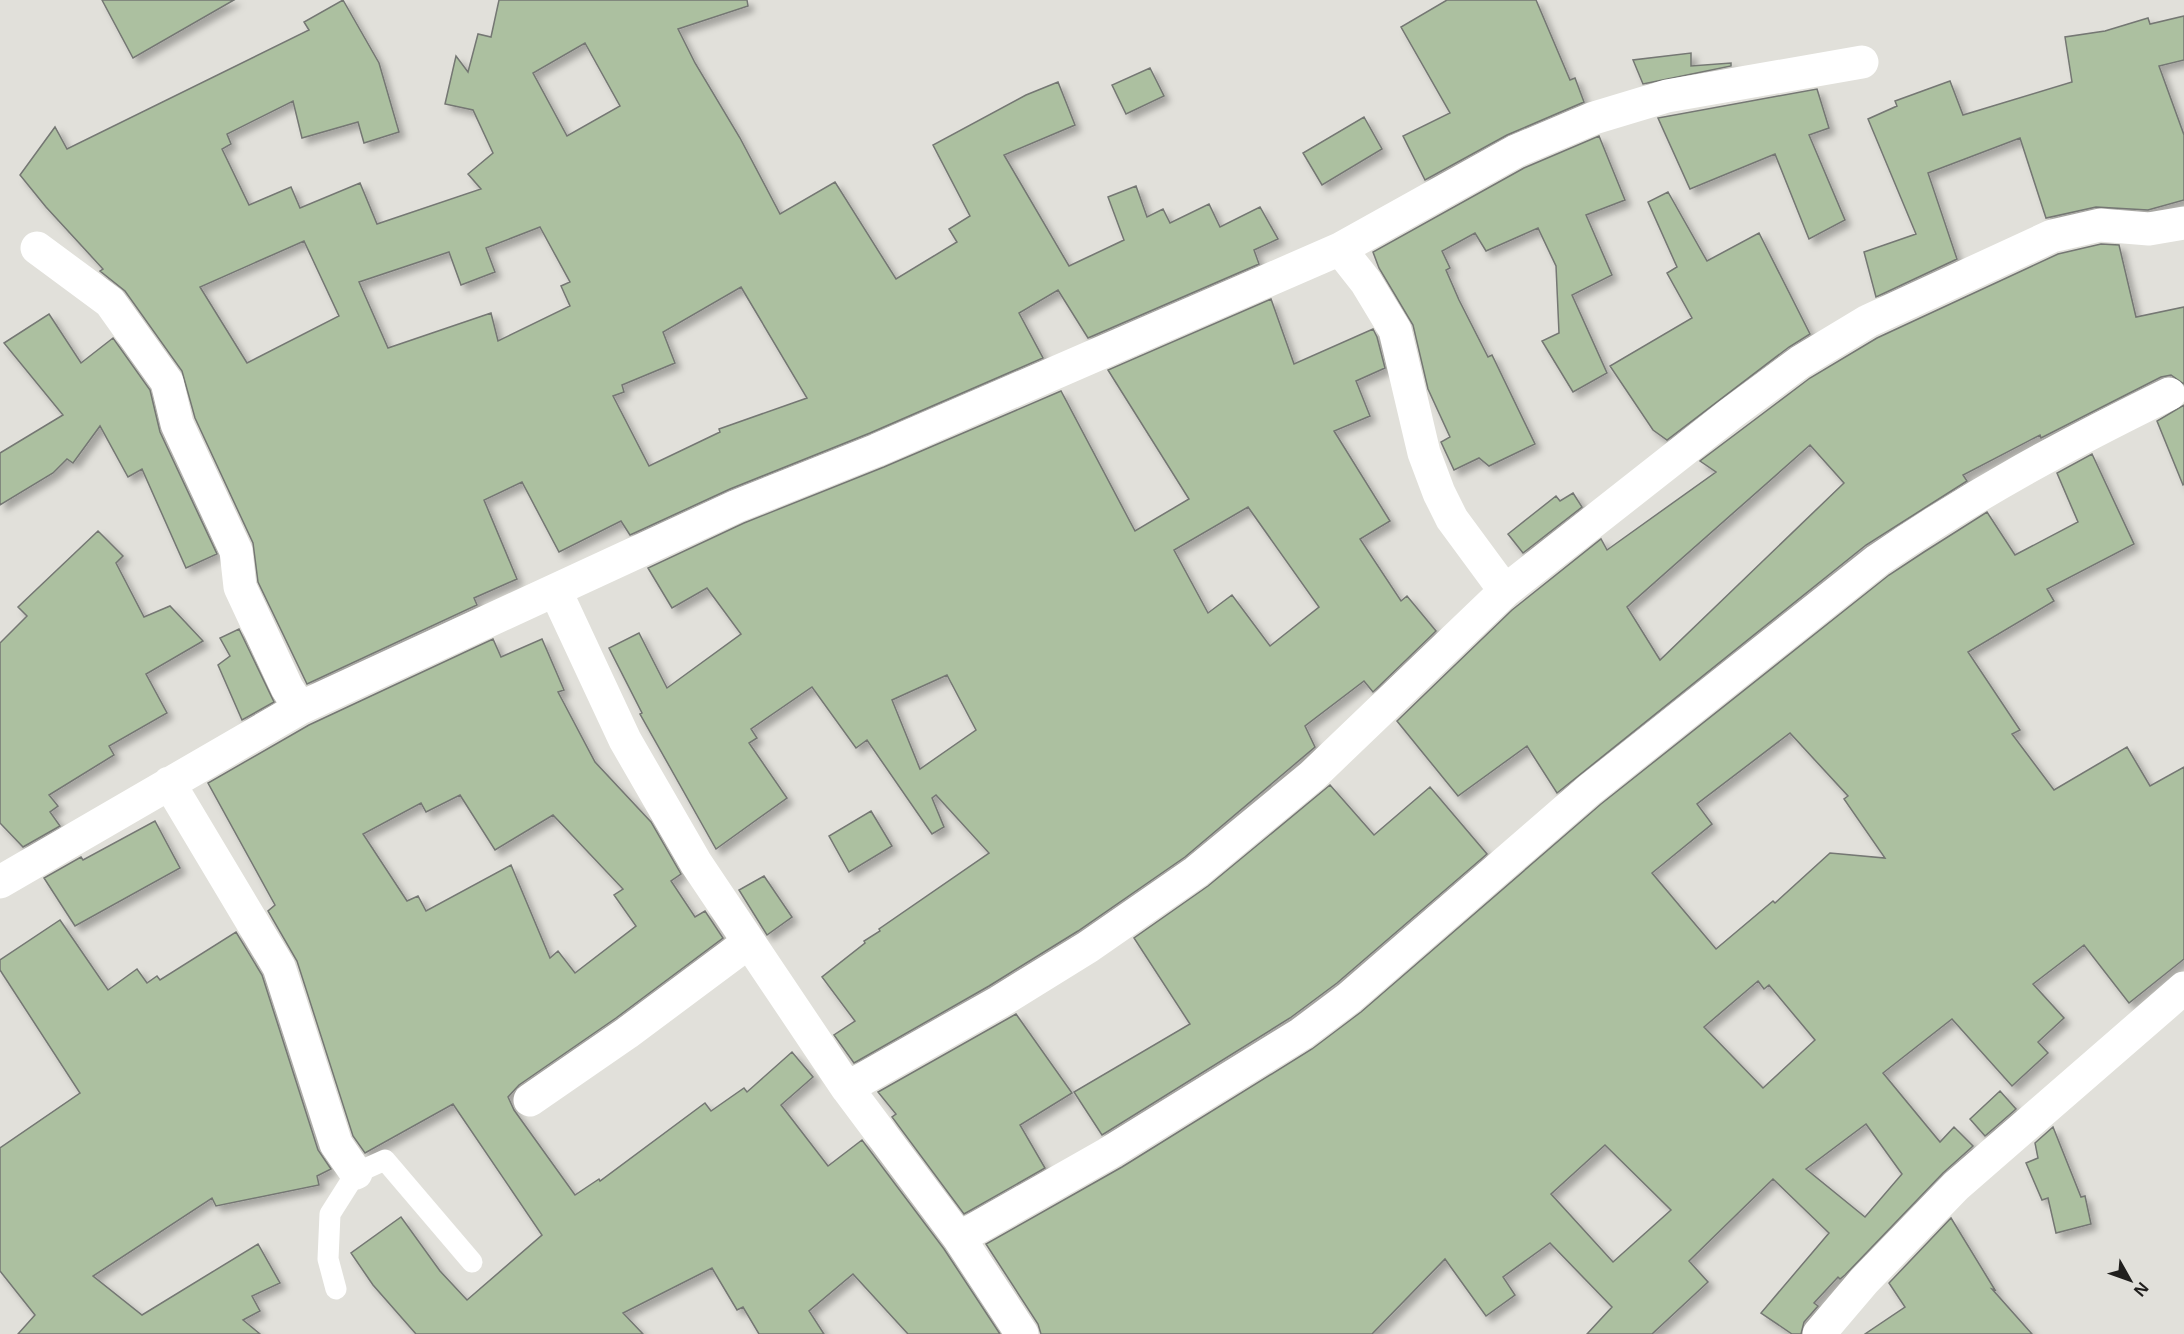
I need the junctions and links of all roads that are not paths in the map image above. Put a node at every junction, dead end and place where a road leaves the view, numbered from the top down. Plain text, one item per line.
1 (1862, 62) dead end
2 (2184, 223) edge
3 (37, 248) dead end
4 (1340, 249) junction
5 (2169, 394) dead end
6 (1505, 591) junction
7 (556, 592) junction
8 (300, 708) junction
9 (169, 783) junction
10 (0, 882) edge
11 (749, 942) junction
12 (2184, 989) edge
13 (847, 1088) junction
14 (530, 1100) dead end
15 (356, 1173) junction
16 (959, 1238) junction
17 (472, 1262) dead end
18 (336, 1289) dead end
19 (1022, 1334) edge
20 (1820, 1334) edge

1 - 4 street
2 - 6 street
3 - 8 street
4 - 6 street
4 - 7 street
5 - 16 street
6 - 13 street
7 - 8 street
7 - 11 street
8 - 9 street
9 - 10 street
9 - 15 street
11 - 13 street
11 - 14 street
12 - 20 street
13 - 16 street
15 - 17 lane
15 - 18 lane
16 - 19 street

